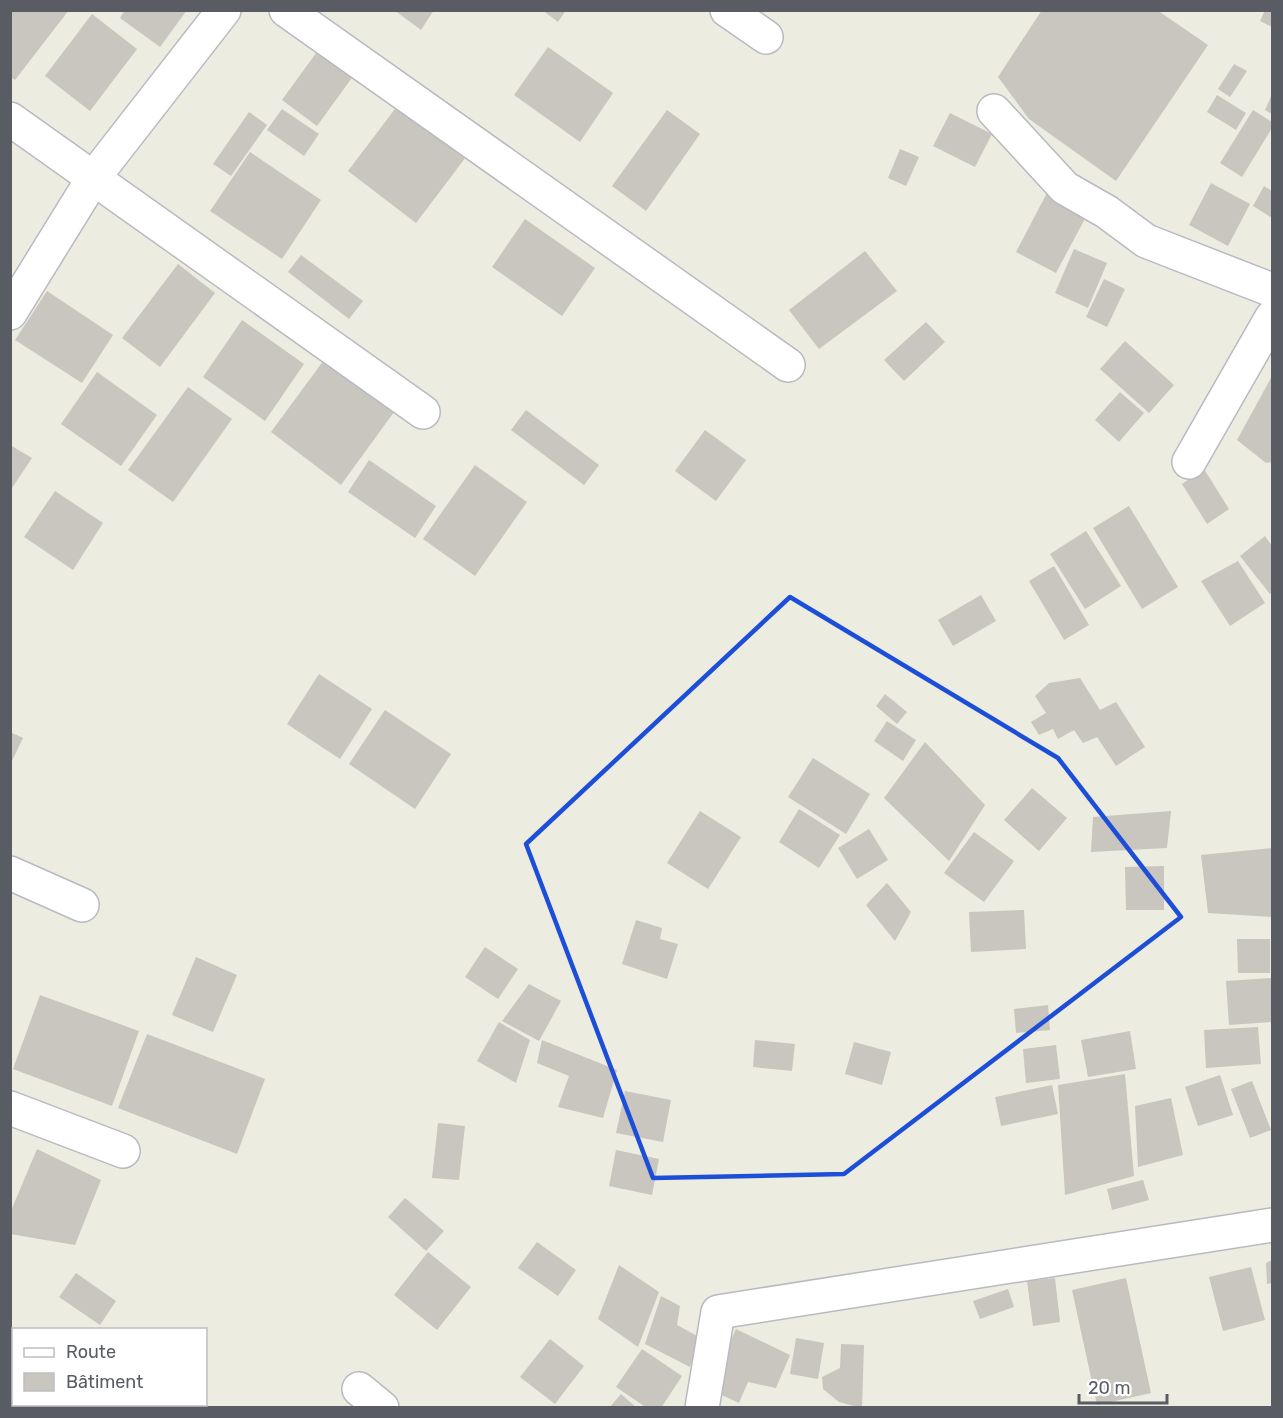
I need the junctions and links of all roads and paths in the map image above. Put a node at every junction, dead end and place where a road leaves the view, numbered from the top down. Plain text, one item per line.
1 (224, 10) edge
2 (286, 10) edge
3 (727, 10) edge
4 (766, 37) dead end
5 (994, 111) dead end
6 (10, 120) edge
7 (94, 177) junction
8 (1272, 312) edge
9 (10, 313) edge
10 (788, 365) dead end
11 (423, 412) dead end
12 (1189, 462) dead end
13 (10, 873) edge
14 (82, 905) dead end
15 (10, 1108) edge
16 (123, 1151) dead end
17 (1272, 1225) edge
18 (702, 1407) edge

1 - 7 street
2 - 10 street
3 - 4 street
5 - 8 street
6 - 7 street
7 - 9 street
7 - 11 street
8 - 12 street
13 - 14 street
15 - 16 street
17 - 18 street

